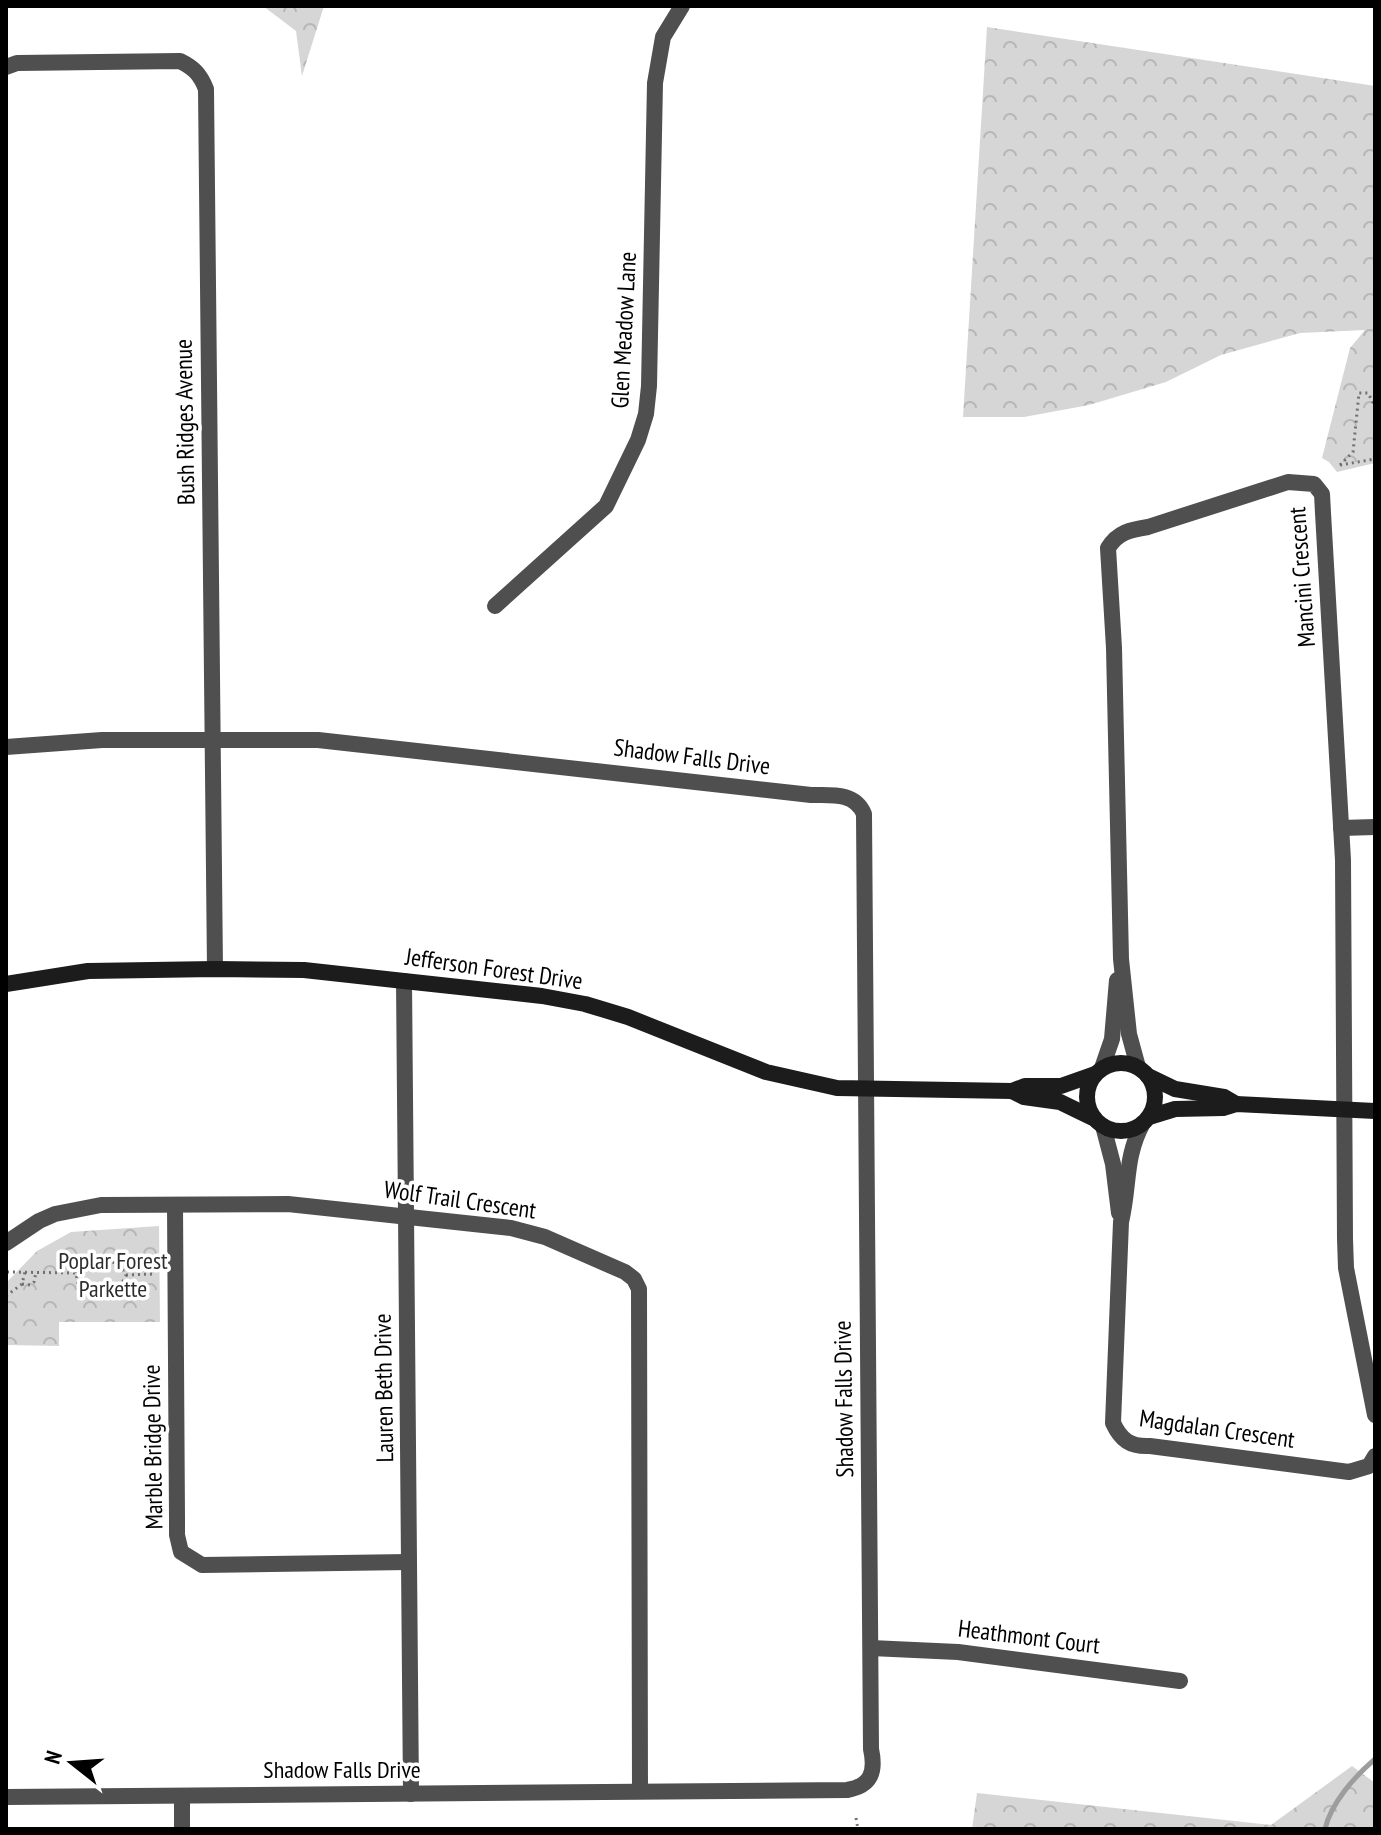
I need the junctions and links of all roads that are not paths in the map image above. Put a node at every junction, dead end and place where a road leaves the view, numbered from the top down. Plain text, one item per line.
1 (682, 6) edge
2 (6, 67) edge
3 (495, 606) dead end
4 (212, 739) junction
5 (6, 747) edge
6 (1375, 827) edge
7 (1341, 828) junction
8 (1121, 959) junction
9 (215, 969) junction
10 (404, 981) junction
11 (6, 984) edge
12 (1098, 1071) junction
13 (1143, 1072) junction
14 (865, 1089) junction
15 (1012, 1091) junction
16 (1236, 1104) junction
17 (1345, 1109) junction
18 (1375, 1111) edge
19 (1146, 1120) junction
20 (1098, 1122) junction
21 (175, 1205) junction
22 (406, 1216) junction
23 (1121, 1222) junction
24 (6, 1243) edge
25 (1375, 1415) edge
26 (1375, 1456) edge
27 (409, 1562) junction
28 (871, 1648) junction
29 (1180, 1681) dead end
30 (640, 1791) junction
31 (411, 1794) junction
32 (182, 1796) junction
33 (6, 1797) edge
34 (182, 1829) edge

1 - 3 street, Glen Meadow Lane
2 - 4 street, Bush Ridges Avenue
4 - 5 street, Shadow Falls Drive
4 - 9 street, Bush Ridges Avenue
4 - 14 street, Shadow Falls Drive
6 - 7 street
7 - 8 street, Mancini Crescent
7 - 17 street, Mancini Crescent
8 - 12 street, Mancini Crescent
8 - 13 street, Mancini Crescent
9 - 10 street, Jefferson Forest Drive
9 - 11 street, Jefferson Forest Drive
10 - 14 street, Jefferson Forest Drive
10 - 22 street, Lauren Beth Drive
12 - 13 street
12 - 15 street, Jefferson Forest Drive
12 - 20 street
13 - 16 street
13 - 19 street
14 - 15 street, Jefferson Forest Drive
14 - 28 street, Shadow Falls Drive
15 - 20 street, Jefferson Forest Drive
16 - 17 street
16 - 19 street
17 - 18 street
17 - 25 street
19 - 20 street
19 - 23 street, Magdalan Crescent
20 - 23 street, Magdalan Crescent
21 - 22 street, Wolf Trail Crescent
21 - 24 street, Wolf Trail Crescent
21 - 27 street, Marble Bridge Drive
22 - 27 street, Lauren Beth Drive
22 - 30 street, Wolf Trail Crescent
23 - 26 street, Magdalan Crescent
27 - 31 street, Lauren Beth Drive
28 - 29 street, Heathmont Court
28 - 30 street, Shadow Falls Drive
30 - 31 street, Shadow Falls Drive
31 - 32 street, Shadow Falls Drive
32 - 33 street, Shadow Falls Drive
32 - 34 street

